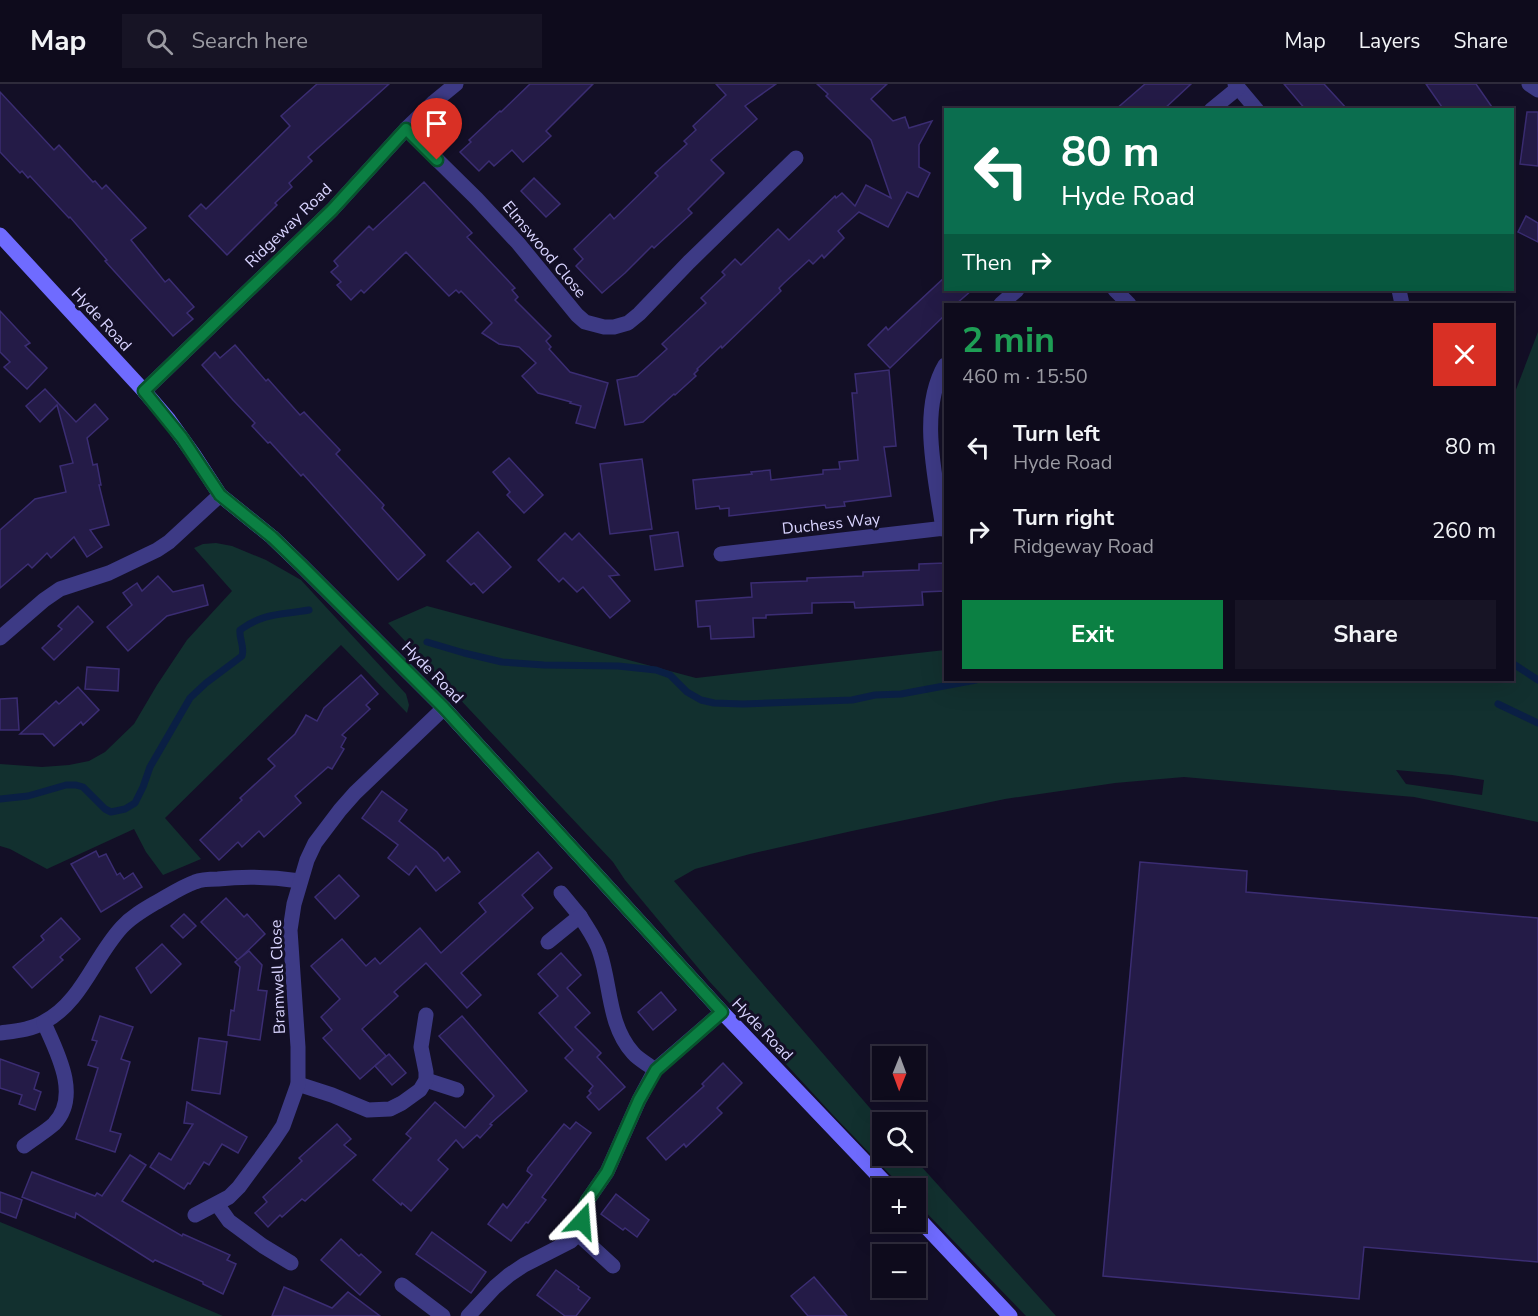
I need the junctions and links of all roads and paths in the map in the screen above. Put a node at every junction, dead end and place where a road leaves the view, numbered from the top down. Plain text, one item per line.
1 (456, 84) edge
2 (1529, 84) edge
3 (1237, 86) edge
4 (1538, 90) edge
5 (1213, 108) edge
6 (1255, 108) edge
7 (406, 129) junction
8 (796, 158) dead end
9 (0, 235) edge
10 (1016, 291) edge
11 (1116, 291) edge
12 (1002, 303) edge
13 (1128, 303) edge
14 (944, 367) edge
15 (144, 391) junction
16 (220, 495) junction
17 (944, 529) edge
18 (721, 554) dead end
19 (0, 638) edge
20 (444, 708) junction
21 (300, 880) junction
22 (561, 893) dead end
23 (580, 916) junction
24 (548, 942) dead end
25 (722, 1012) junction
26 (426, 1015) dead end
27 (44, 1023) junction
28 (0, 1033) edge
29 (656, 1070) junction
30 (426, 1080) junction
31 (298, 1084) junction
32 (458, 1090) dead end
33 (24, 1146) dead end
34 (880, 1178) edge
35 (217, 1204) junction
36 (195, 1215) dead end
37 (926, 1227) edge
38 (578, 1234) junction
39 (291, 1263) dead end
40 (613, 1266) dead end
41 (402, 1285) dead end
42 (443, 1316) edge
43 (468, 1316) edge
44 (1010, 1316) edge

1 - 7 street, Ridgeway Road
2 - 4 street
3 - 5 street
3 - 6 street
7 - 8 street, Elmswood Close
7 - 15 street, Ridgeway Road
9 - 15 main road, Hyde Road
10 - 12 street
11 - 13 street
14 - 17 street
15 - 16 main road, Hyde Road
16 - 19 street
16 - 20 main road, Hyde Road
17 - 18 street, Duchess Way
20 - 21 street, Bramwell Close
20 - 25 main road, Hyde Road
21 - 27 street
21 - 31 street, Bramwell Close
22 - 23 street
23 - 24 street
23 - 29 street
25 - 29 street
25 - 34 main road, Hyde Road
26 - 30 street
27 - 28 street
27 - 33 street
29 - 38 street
30 - 31 street
30 - 32 street
31 - 35 street, Bramwell Close
35 - 36 street, Bramwell Close
35 - 39 street
37 - 44 main road
38 - 40 street
38 - 43 street
41 - 42 street

